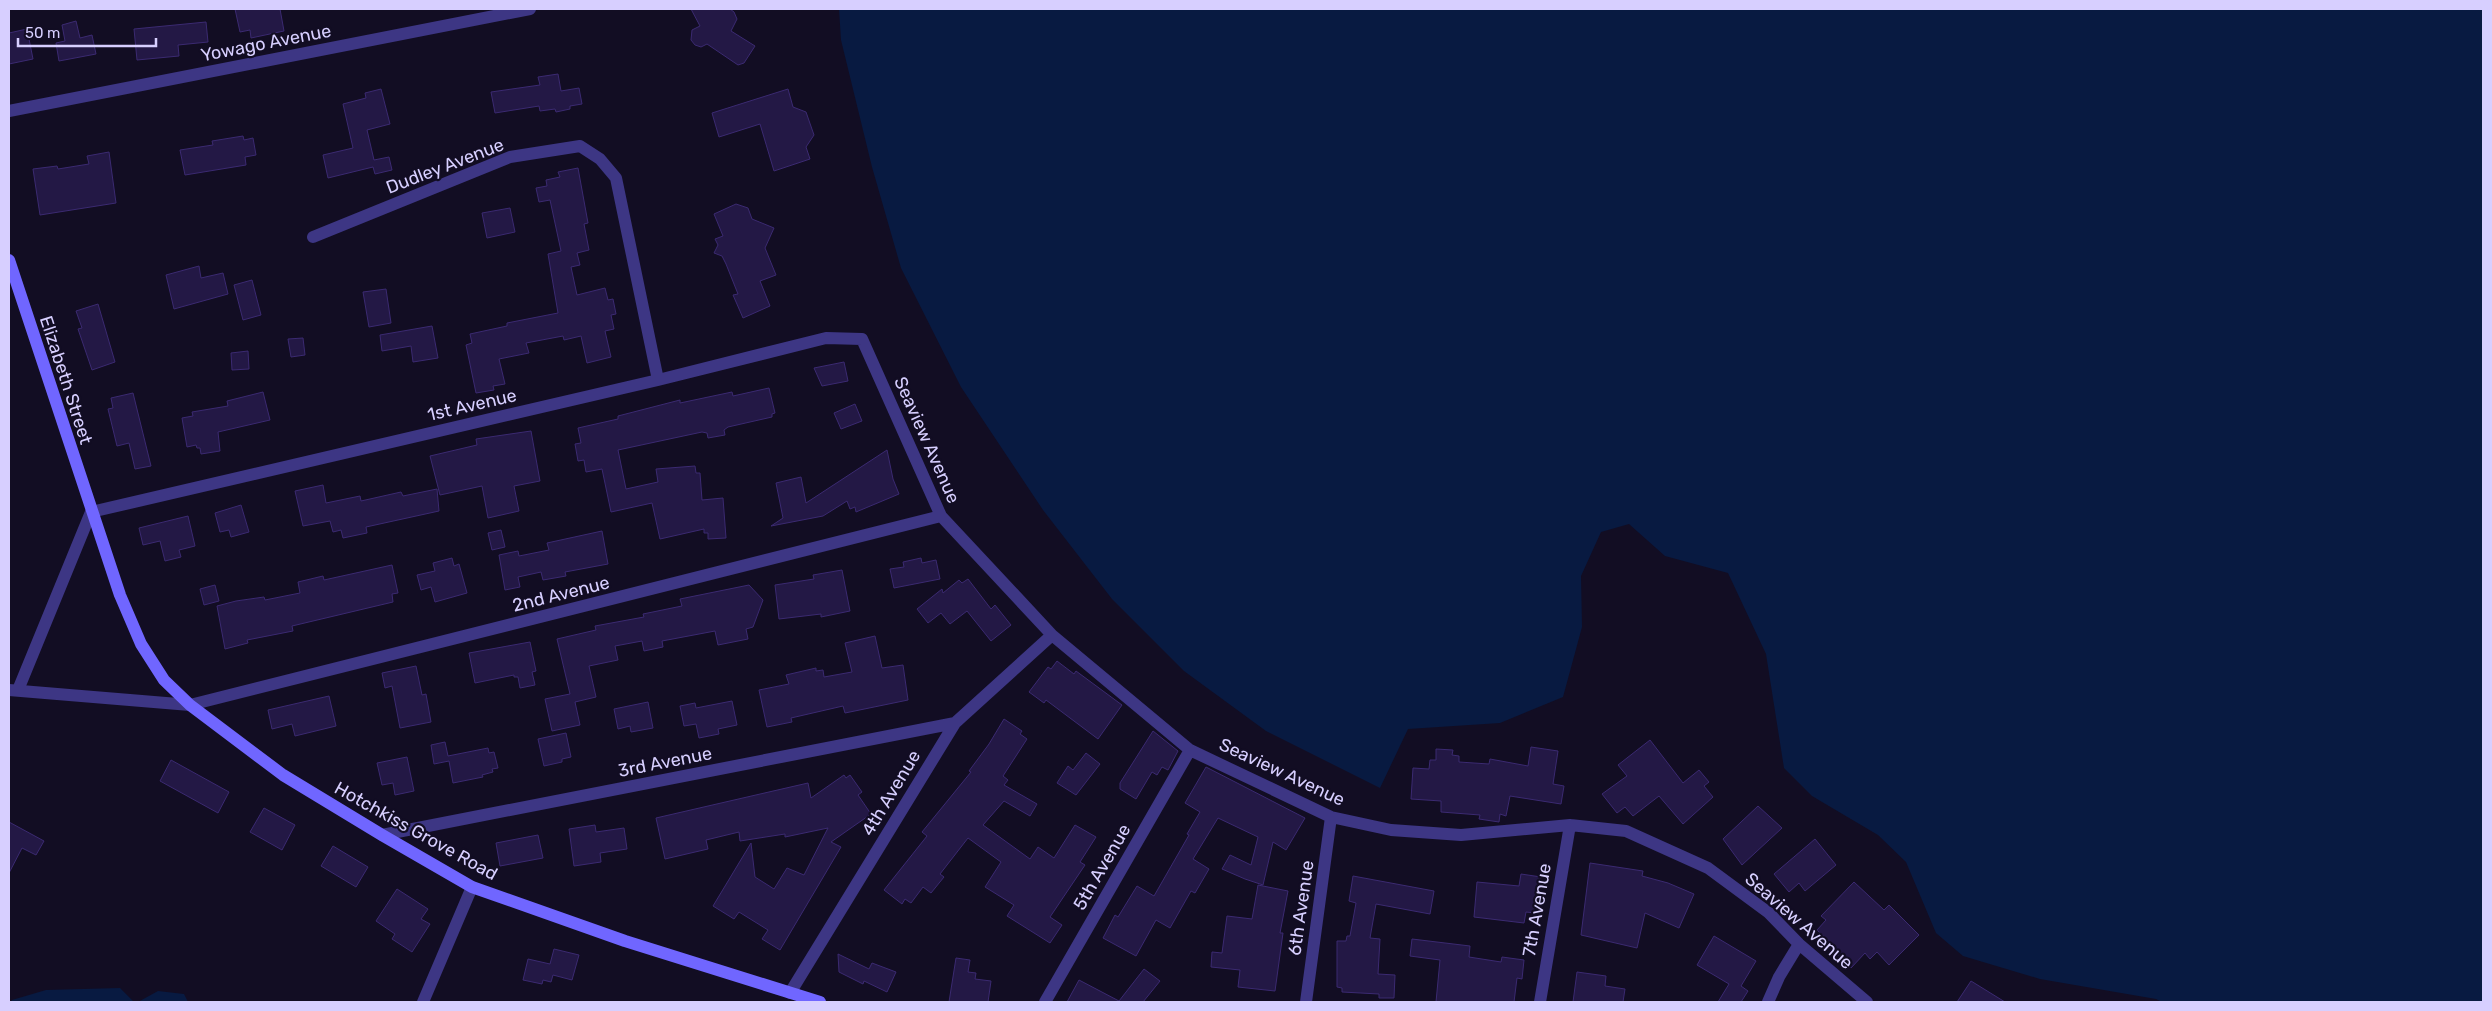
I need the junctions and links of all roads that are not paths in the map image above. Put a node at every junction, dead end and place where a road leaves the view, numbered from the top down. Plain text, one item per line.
1 (530, 9) edge
2 (9, 111) edge
3 (313, 237) dead end
4 (9, 260) edge
5 (862, 339) joint
6 (658, 380) junction
7 (91, 512) junction
8 (941, 516) junction
9 (1052, 635) junction
10 (14, 690) edge
11 (190, 705) junction
12 (955, 722) junction
13 (1190, 750) junction
14 (1331, 818) junction
15 (1570, 824) junction
16 (382, 836) junction
17 (472, 887) junction
18 (1799, 944) junction
19 (790, 993) junction
20 (423, 1002) edge
21 (820, 1002) edge
22 (1044, 1002) edge
23 (1306, 1002) edge
24 (1540, 1002) edge
25 (1768, 1002) edge
26 (1867, 1002) edge

1 - 2 street, Yowago Avenue
3 - 6 street, Dudley Avenue
4 - 7 main road, Elizabeth Street
5 - 6 street, 1st Avenue
5 - 8 street, Seaview Avenue
6 - 7 street, 1st Avenue
7 - 10 street
7 - 11 main road, Elizabeth Street
8 - 9 street, Seaview Avenue
8 - 11 street, 2nd Avenue
9 - 12 street, 4th Avenue
9 - 13 street, Seaview Avenue
10 - 11 street
11 - 16 main road, Hotchkiss Grove Road
12 - 16 street, 3rd Avenue
12 - 19 street, 4th Avenue
13 - 14 street, Seaview Avenue
13 - 22 street, 5th Avenue
14 - 15 street, Seaview Avenue
14 - 23 street, 6th Avenue
15 - 18 street, Seaview Avenue
15 - 24 street, 7th Avenue
16 - 17 main road, Hotchkiss Grove Road
17 - 19 main road, Hotchkiss Grove Road
17 - 20 street
18 - 25 street
18 - 26 street, Seaview Avenue
19 - 21 main road, Hotchkiss Grove Road

